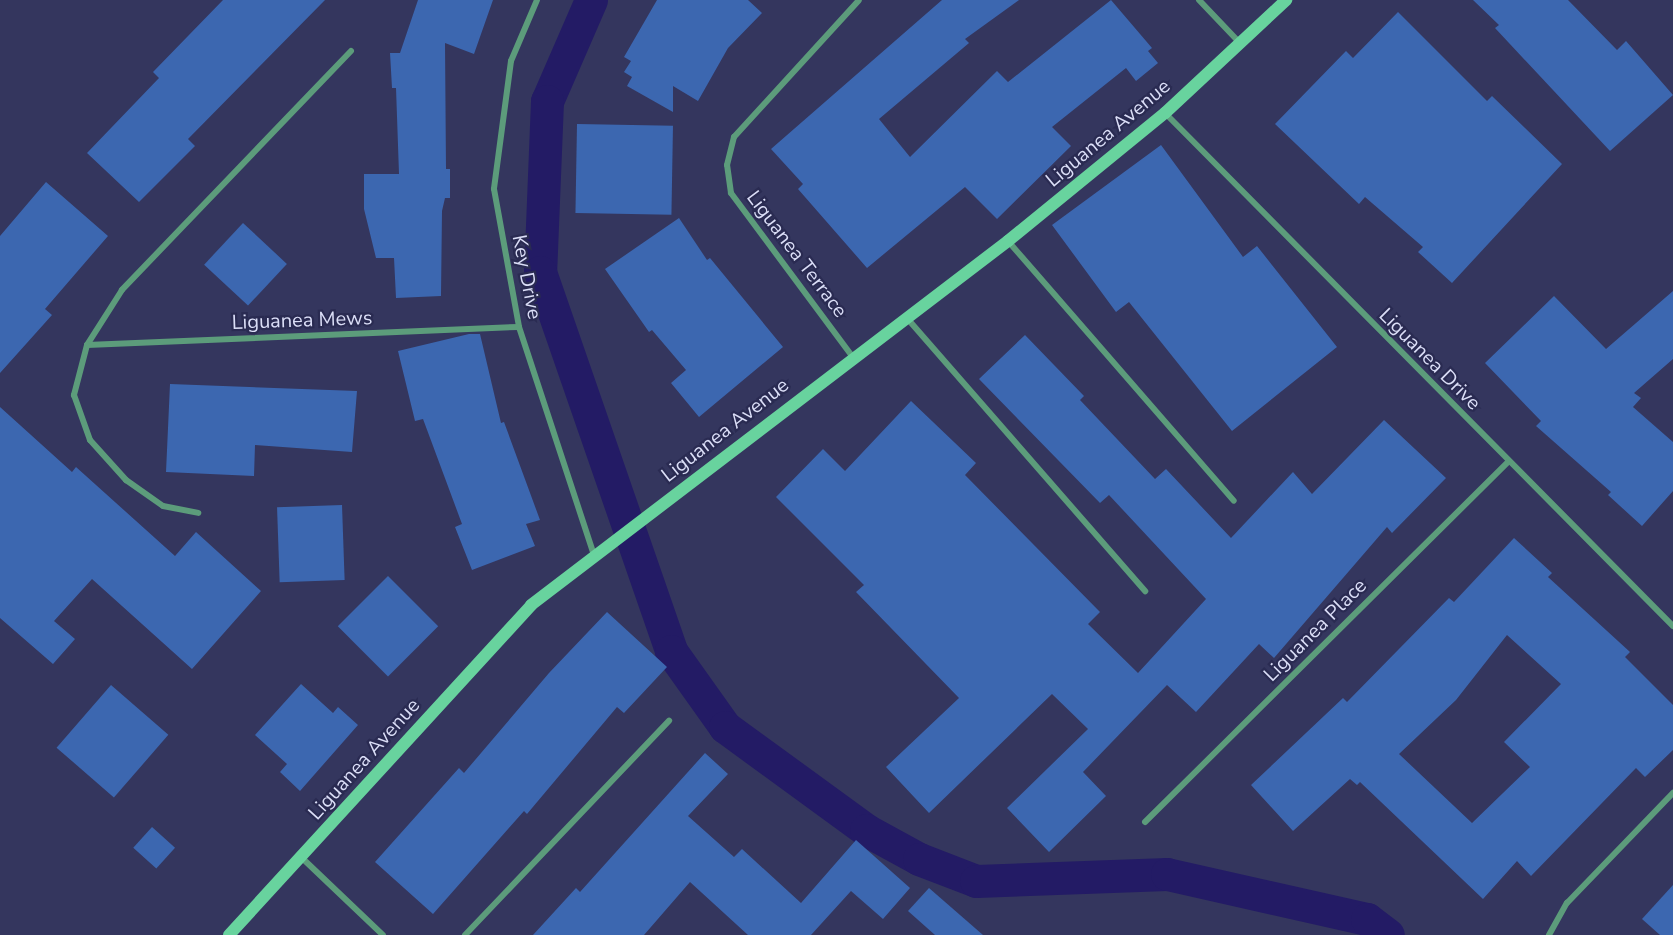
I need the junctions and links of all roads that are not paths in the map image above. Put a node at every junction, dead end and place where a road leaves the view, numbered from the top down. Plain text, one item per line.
1 (537, 0) edge
2 (859, 0) edge
3 (1199, 0) edge
4 (1286, 0) edge
5 (1240, 43) junction
6 (351, 51) dead end
7 (1165, 114) junction
8 (1008, 240) junction
9 (905, 317) junction
10 (519, 327) junction
11 (87, 345) junction
12 (852, 356) junction
13 (1508, 462) junction
14 (1234, 501) dead end
15 (198, 513) dead end
16 (599, 551) junction
17 (1145, 591) dead end
18 (1673, 626) edge
19 (669, 720) dead end
20 (1673, 793) edge
21 (1145, 822) dead end
22 (302, 857) junction
23 (229, 935) edge
24 (382, 935) edge
25 (465, 935) edge
26 (1549, 935) edge

1 - 10 street, Key Drive
2 - 12 street, Liguanea Terrace
3 - 5 street
4 - 5 main road, Liguanea Avenue
5 - 7 main road, Liguanea Avenue
6 - 11 street
7 - 8 main road, Liguanea Avenue
7 - 13 street, Liguanea Drive
8 - 9 main road, Liguanea Avenue
8 - 14 street
9 - 12 main road, Liguanea Avenue
9 - 17 street
10 - 11 street, Liguanea Mews
10 - 16 street, Key Drive
11 - 15 street
12 - 16 main road, Liguanea Avenue
13 - 18 street, Liguanea Drive
13 - 21 street, Liguanea Place
16 - 22 main road, Liguanea Avenue
19 - 25 street
20 - 26 street
22 - 23 main road, Liguanea Avenue
22 - 24 street

